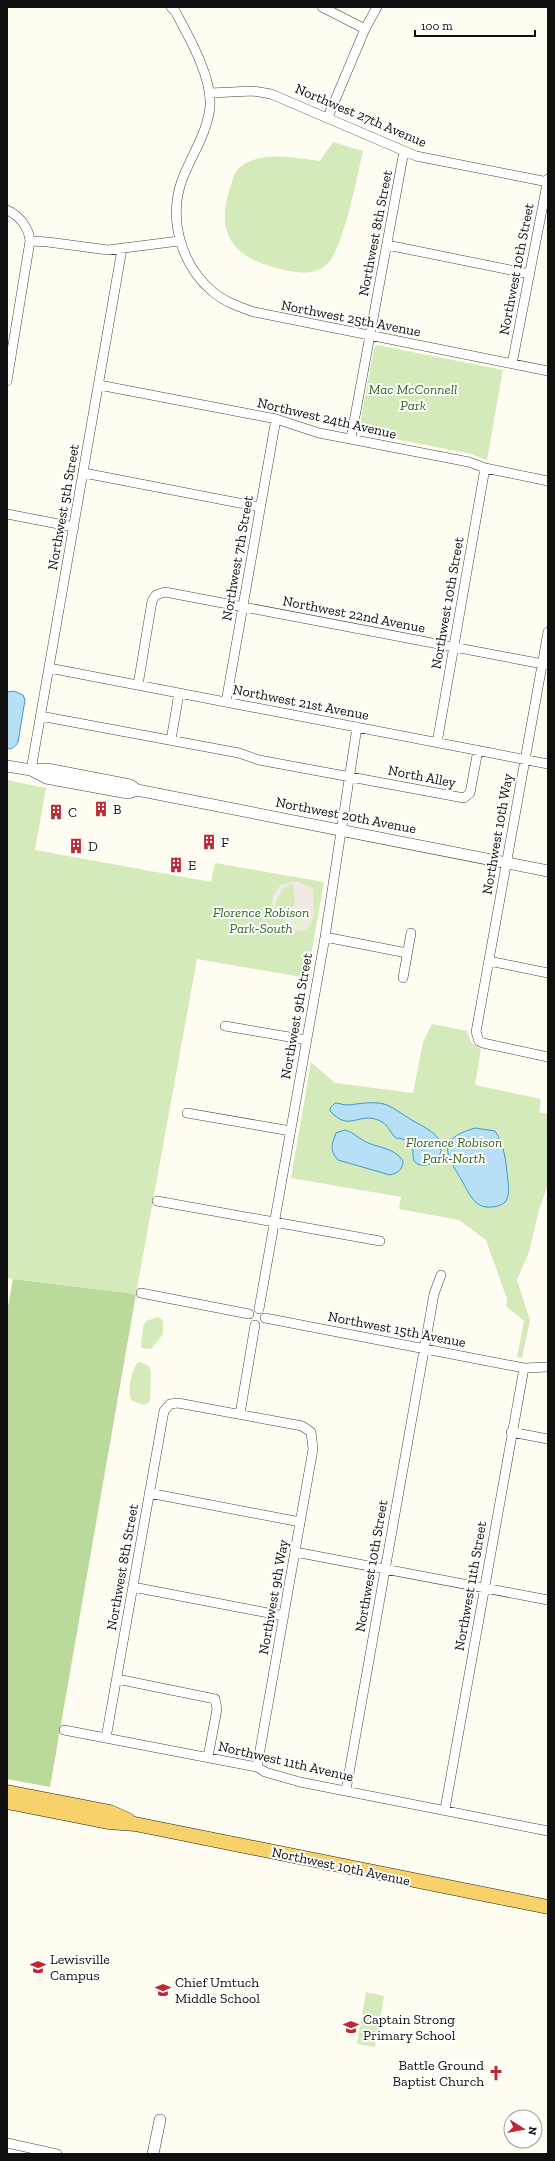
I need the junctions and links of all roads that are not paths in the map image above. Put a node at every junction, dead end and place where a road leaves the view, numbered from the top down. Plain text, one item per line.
1 (322, 7) edge
2 (378, 7) edge
3 (175, 8) edge
4 (365, 29) junction
5 (210, 93) junction
6 (328, 117) junction
7 (404, 151) junction
8 (548, 179) edge
9 (548, 182) edge
10 (7, 210) edge
11 (30, 241) junction
12 (179, 242) junction
13 (387, 245) junction
14 (122, 249) junction
15 (530, 274) junction
16 (370, 335) junction
17 (512, 364) junction
18 (548, 371) edge
19 (7, 381) edge
20 (99, 385) junction
21 (276, 420) junction
22 (351, 438) junction
23 (485, 468) junction
24 (84, 473) junction
25 (548, 481) edge
26 (260, 507) junction
27 (7, 514) edge
28 (74, 527) junction
29 (243, 607) junction
30 (548, 632) edge
31 (453, 647) junction
32 (545, 665) edge
33 (49, 668) junction
34 (138, 685) junction
35 (179, 693) junction
36 (226, 702) junction
37 (40, 716) junction
38 (357, 727) junction
39 (170, 740) junction
40 (437, 743) junction
41 (478, 750) junction
42 (525, 760) junction
43 (548, 764) edge
44 (7, 766) edge
45 (31, 770) junction
46 (348, 776) junction
47 (342, 830) junction
48 (507, 862) junction
49 (548, 871) edge
50 (411, 933) dead end
51 (325, 937) junction
52 (407, 953) junction
53 (489, 961) junction
54 (548, 973) edge
55 (403, 978) dead end
56 (225, 1026) dead end
57 (307, 1040) junction
58 (548, 1056) edge
59 (187, 1113) dead end
60 (291, 1131) junction
61 (157, 1201) dead end
62 (274, 1222) junction
63 (380, 1241) dead end
64 (441, 1276) dead end
65 (141, 1293) dead end
66 (259, 1308) junction
67 (249, 1314) junction
68 (265, 1318) junction
69 (255, 1325) junction
70 (425, 1348) junction
71 (548, 1367) edge
72 (524, 1368) junction
73 (240, 1414) junction
74 (511, 1432) junction
75 (548, 1439) edge
76 (149, 1493) junction
77 (300, 1522) junction
78 (295, 1552) junction
79 (385, 1569) junction
80 (133, 1587) junction
81 (484, 1588) junction
82 (548, 1600) edge
83 (284, 1616) junction
84 (117, 1679) junction
85 (64, 1730) dead end
86 (106, 1738) junction
87 (208, 1757) junction
88 (258, 1767) junction
89 (346, 1790) junction
90 (7, 1792) edge
91 (7, 1802) edge
92 (445, 1809) junction
93 (135, 1824) junction
94 (548, 1831) edge
95 (548, 1907) edge
96 (160, 2120) dead end
97 (7, 2143) edge
98 (57, 2154) edge
99 (153, 2154) edge

1 - 4 street
2 - 4 street
3 - 5 street
4 - 6 street
5 - 6 street, Northwest 27th Avenue
5 - 12 street
6 - 7 street, Northwest 27th Avenue
7 - 9 street, Northwest 27th Avenue
7 - 13 street, Northwest 8th Street
8 - 9 street, Northwest 10th Street
9 - 15 street, Northwest 10th Street
10 - 11 street
11 - 14 street
11 - 19 street
12 - 14 street
12 - 16 street, Northwest 25th Avenue
13 - 15 street
13 - 16 street, Northwest 8th Street
14 - 20 street, Northwest 5th Street
15 - 17 street, Northwest 10th Street
16 - 17 street, Northwest 25th Avenue
16 - 22 street, Northwest 8th Street
17 - 18 street, Northwest 25th Avenue
20 - 21 street, Northwest 24th Avenue
20 - 24 street, Northwest 5th Street
21 - 22 street, Northwest 24th Avenue
21 - 26 street, Northwest 7th Street
22 - 23 street, Northwest 24th Avenue
23 - 25 street, Northwest 24th Avenue
23 - 31 street, Northwest 10th Street
24 - 26 street
24 - 28 street, Northwest 5th Street
26 - 29 street, Northwest 7th Street
27 - 28 street
28 - 33 street, Northwest 5th Street
29 - 31 street, Northwest 22nd Avenue
29 - 34 street, Northwest 22nd Avenue
29 - 36 street, Northwest 7th Street
30 - 32 street, Northwest 10th Way
31 - 32 street, Northwest 22nd Avenue
31 - 40 street, Northwest 10th Street
32 - 42 street, Northwest 10th Way
33 - 34 street, Northwest 21st Avenue
33 - 37 street, Northwest 5th Street
34 - 35 street, Northwest 21st Avenue
35 - 36 street, Northwest 21st Avenue
35 - 39 street
36 - 38 street, Northwest 21st Avenue
37 - 39 street
37 - 45 street, Northwest 5th Street
38 - 40 street, Northwest 21st Avenue
38 - 46 street, Northwest 9th Street
39 - 46 street
40 - 41 street, Northwest 21st Avenue
41 - 42 street, Northwest 21st Avenue
41 - 46 street, North Alley
42 - 43 street, Northwest 21st Avenue
42 - 48 street, Northwest 10th Way
44 - 45 street, Northwest 20th Avenue
45 - 47 street, Northwest 20th Avenue
46 - 47 street, Northwest 9th Street
47 - 48 street, Northwest 20th Avenue
47 - 51 street, Northwest 9th Street
48 - 49 street, Northwest 20th Avenue
48 - 53 street, Northwest 10th Way
50 - 52 street
51 - 52 street
51 - 57 street, Northwest 9th Street
52 - 55 street
53 - 54 street
53 - 58 street, Northwest 10th Way
56 - 57 street
57 - 60 street, Northwest 9th Street
59 - 60 street
60 - 62 street, Northwest 9th Street
61 - 62 street
62 - 63 street
62 - 66 street, Northwest 9th Street
64 - 70 street, Northwest 10th Street
65 - 67 street
66 - 67 street
66 - 68 street
67 - 69 street
68 - 69 street
68 - 70 street, Northwest 15th Avenue
69 - 73 street
70 - 72 street, Northwest 15th Avenue
70 - 79 street, Northwest 10th Street
71 - 72 street, Northwest 15th Avenue
72 - 74 street, Northwest 11th Street
73 - 76 street, Northwest 8th Street
73 - 77 street, Northwest 9th Way
74 - 75 street
74 - 81 street, Northwest 11th Street
76 - 77 street
76 - 80 street, Northwest 8th Street
77 - 78 street, Northwest 9th Way
78 - 79 street
78 - 83 street, Northwest 9th Way
79 - 81 street
79 - 89 street, Northwest 10th Street
80 - 83 street
80 - 84 street, Northwest 8th Street
81 - 82 street
81 - 92 street, Northwest 11th Street
83 - 88 street, Northwest 9th Way
84 - 86 street, Northwest 8th Street
84 - 87 street
85 - 86 street, Northwest 11th Avenue
86 - 87 street, Northwest 11th Avenue
87 - 88 street, Northwest 11th Avenue
88 - 89 street, Northwest 11th Avenue
89 - 92 street, Northwest 11th Avenue
90 - 93 main road, Northwest 10th Avenue
91 - 93 main road, Northwest 10th Avenue
92 - 94 street, Northwest 11th Avenue
93 - 95 main road, Northwest 10th Avenue
96 - 99 street
97 - 98 street

